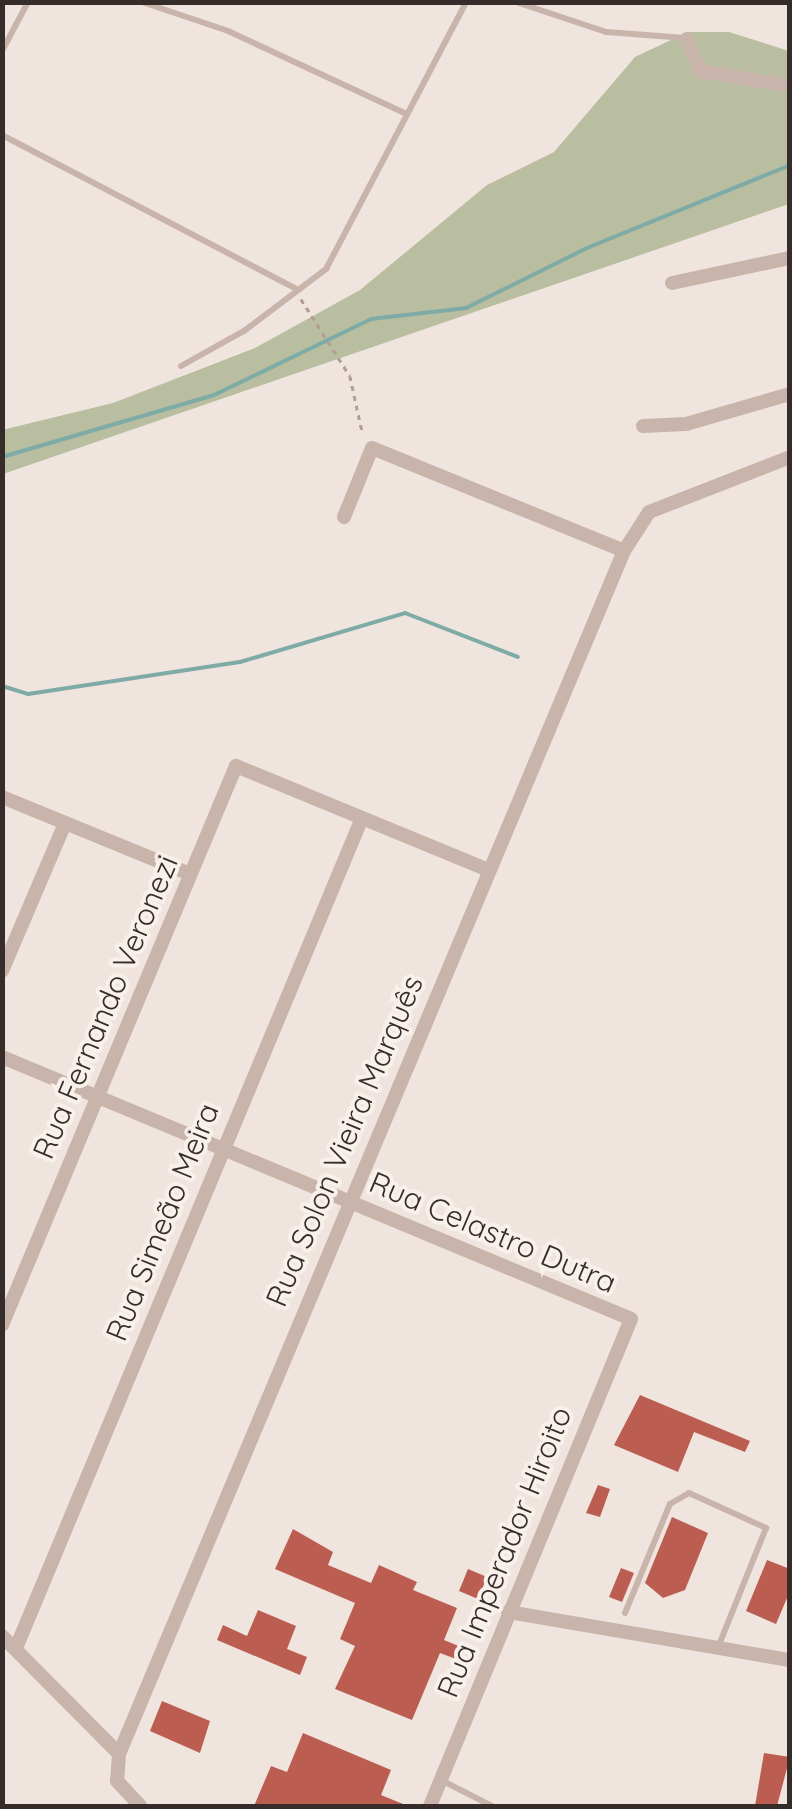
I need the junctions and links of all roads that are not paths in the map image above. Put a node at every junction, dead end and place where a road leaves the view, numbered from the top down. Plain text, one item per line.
1 (28, 2) edge
2 (142, 2) edge
3 (466, 2) edge
4 (516, 2) edge
5 (687, 39) joint
6 (3, 50) edge
7 (790, 86) edge
8 (408, 114) junction
9 (2, 135) edge
10 (790, 258) edge
11 (672, 282) dead end
12 (297, 289) junction
13 (181, 366) dead end
14 (790, 394) edge
15 (643, 426) dead end
16 (790, 457) edge
17 (344, 517) dead end
18 (624, 551) junction
19 (2, 797) edge
20 (362, 818) junction
21 (64, 822) junction
22 (488, 870) junction
23 (190, 874) junction
24 (2, 971) edge
25 (2, 1057) edge
26 (97, 1096) junction
27 (222, 1148) junction
28 (348, 1201) junction
29 (630, 1319) joint
30 (2, 1325) edge
31 (508, 1612) junction
32 (624, 1613) dead end
33 (2, 1636) edge
34 (16, 1648) junction
35 (718, 1648) junction
36 (790, 1660) edge
37 (119, 1754) junction
38 (440, 1780) junction
39 (140, 1806) edge
40 (430, 1806) edge
41 (492, 1806) edge

1 - 6 lane
2 - 8 lane
3 - 8 lane
4 - 5 lane
5 - 7 street
8 - 12 lane
9 - 12 lane
10 - 11 street
12 - 13 lane
14 - 15 street
16 - 18 street, Rua Solon Vieira Marquês
17 - 18 street
18 - 22 street, Rua Solon Vieira Marquês
19 - 21 street
20 - 22 street
20 - 23 street, Rua Fernando Veronezi
20 - 27 street, Rua Simeão Meira
21 - 23 street
21 - 24 street
22 - 28 street, Rua Solon Vieira Marquês
23 - 26 street, Rua Fernando Veronezi
25 - 26 street, Rua Celastro Dutra
26 - 27 street, Rua Celastro Dutra
26 - 30 street, Rua Fernando Veronezi
27 - 28 street, Rua Celastro Dutra
27 - 34 street, Rua Simeão Meira
28 - 29 street, Rua Celastro Dutra
28 - 37 street, Rua Solon Vieira Marquês
29 - 31 street, Rua Imperador Hiroito
31 - 35 street
31 - 38 street, Rua Imperador Hiroito
32 - 35 lane
33 - 34 street
34 - 37 street
35 - 36 street
37 - 39 street
38 - 40 street, Rua Imperador Hiroito
38 - 41 lane

